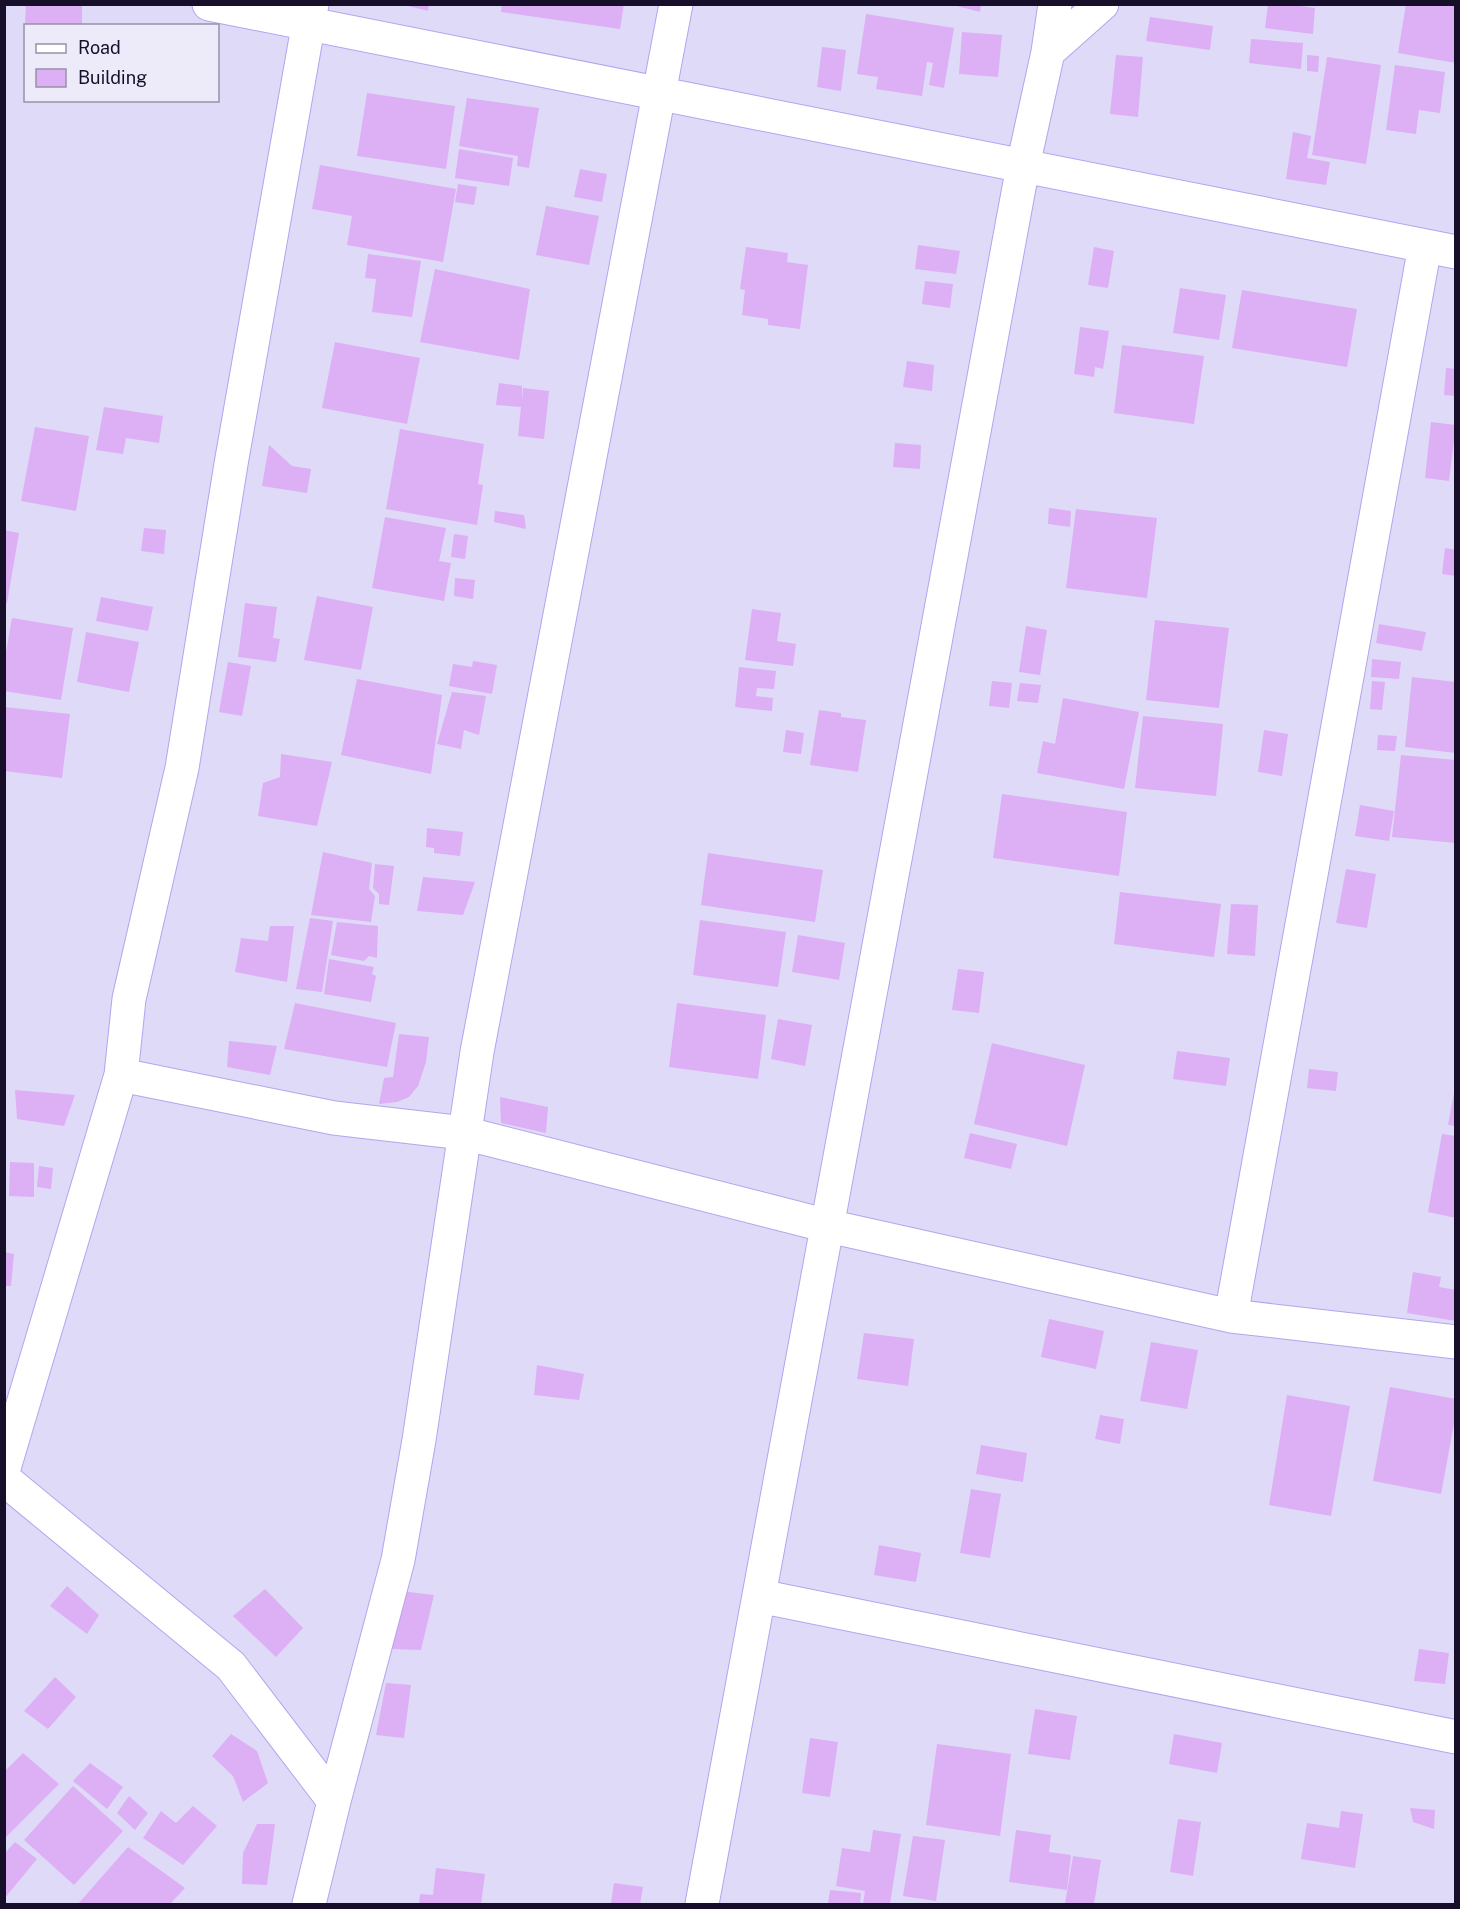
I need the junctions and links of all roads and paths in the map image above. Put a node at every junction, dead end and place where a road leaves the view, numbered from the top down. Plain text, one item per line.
1 (209, 4) edge
2 (676, 4) edge
3 (1055, 4) edge
4 (1102, 4) edge
5 (310, 14) edge
6 (1048, 52) junction
7 (659, 93) junction
8 (1023, 166) junction
9 (1440, 249) edge
10 (121, 1075) junction
11 (464, 1133) junction
12 (828, 1226) junction
13 (1231, 1316) junction
14 (1455, 1342) edge
15 (4, 1468) edge
16 (4, 1479) edge
17 (759, 1596) junction
18 (1455, 1737) edge
19 (334, 1801) junction
20 (309, 1905) edge
21 (702, 1905) edge

1 - 5 street
2 - 7 street
3 - 6 street
4 - 6 street
5 - 7 street
5 - 10 street
6 - 8 street
7 - 8 street
7 - 11 street
8 - 9 street
8 - 12 street
9 - 13 street
10 - 11 street
10 - 15 street
11 - 12 street
11 - 19 street
12 - 13 street
12 - 17 street
13 - 14 street
16 - 19 street
17 - 18 street
17 - 21 street
19 - 20 street

